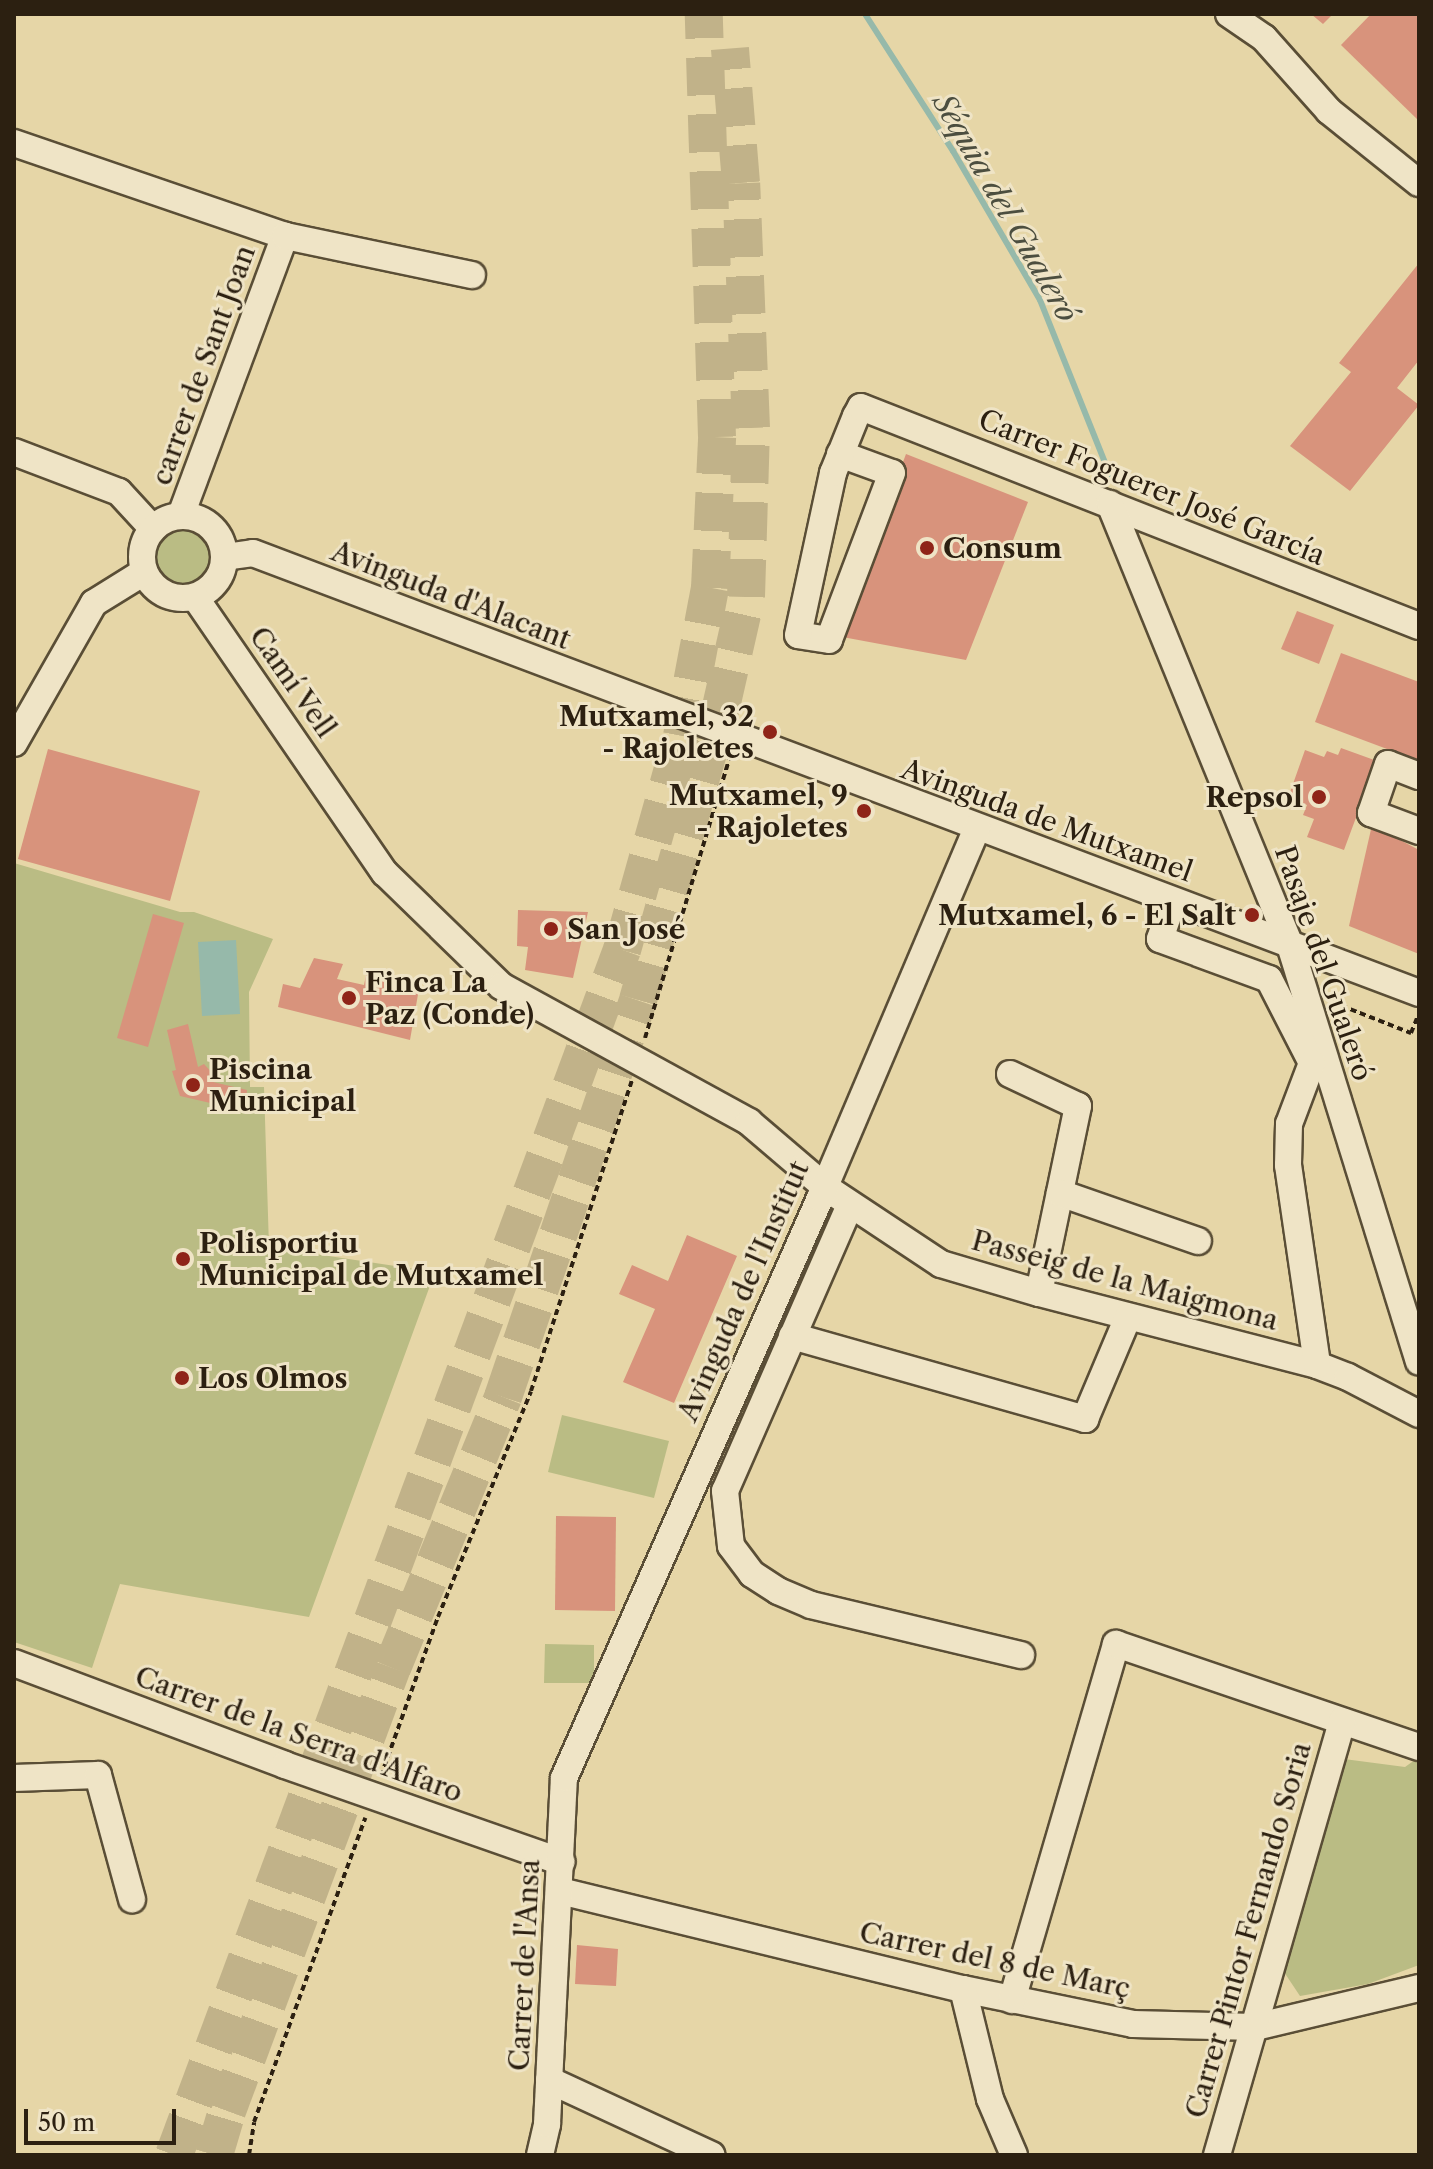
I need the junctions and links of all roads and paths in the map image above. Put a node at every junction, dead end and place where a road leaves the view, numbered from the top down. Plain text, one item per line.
1 (1229, 14) edge
2 (14, 143) edge
3 (1419, 183) edge
4 (285, 236) junction
5 (472, 275) dead end
6 (14, 452) edge
7 (840, 454) junction
8 (1110, 504) junction
9 (181, 515) junction
10 (153, 529) junction
11 (225, 557) junction
12 (144, 572) junction
13 (195, 597) junction
14 (1419, 626) edge
15 (652, 707) joint
16 (24, 708) edge
17 (736, 738) junction
18 (14, 743) edge
19 (1419, 776) edge
20 (977, 828) junction
21 (1419, 831) edge
22 (1173, 901) junction
23 (1290, 945) junction
24 (1419, 993) edge
25 (638, 1061) junction
26 (1010, 1074) dead end
27 (825, 1187) junction
28 (1060, 1193) junction
29 (850, 1205) junction
30 (1198, 1241) dead end
31 (1039, 1293) junction
32 (1128, 1317) junction
33 (792, 1336) junction
34 (1419, 1362) edge
35 (1317, 1365) junction
36 (1419, 1414) edge
37 (1021, 1655) dead end
38 (14, 1663) edge
39 (1342, 1722) junction
40 (1419, 1747) edge
41 (14, 1778) edge
42 (564, 1778) joint
43 (373, 1796) junction
44 (562, 1862) junction
45 (560, 1891) junction
46 (132, 1899) dead end
47 (1419, 1988) edge
48 (963, 1989) junction
49 (1012, 2000) junction
50 (1255, 2027) junction
51 (549, 2080) junction
52 (249, 2155) edge
53 (540, 2155) edge
54 (711, 2155) edge
55 (1014, 2155) edge
56 (1217, 2155) edge

1 - 3 street
2 - 4 street
4 - 5 street, carrer de Sant Joan
4 - 9 street, carrer de Sant Joan
6 - 10 street
7 - 7 street
7 - 8 street, Carrer Foguerer José García
8 - 14 street, Carrer Foguerer José García
8 - 23 street, Pasaje del Gualeró
9 - 10 street
9 - 11 street
10 - 12 street
11 - 13 street
11 - 15 street, Avinguda d'Alacant
12 - 13 street
12 - 16 street
13 - 25 street, Camí Vell
15 - 17 street, Avinguda de Mutxamel
16 - 18 street
17 - 20 street, Avinguda de Mutxamel
17 - 25 path
19 - 21 street
20 - 22 street, Avinguda de Mutxamel
20 - 27 street, Avinguda de l'Institut
22 - 23 street, Avinguda de Mutxamel
22 - 35 street
23 - 24 street, Avinguda de Mutxamel
23 - 34 street, Pasaje del Gualeró
25 - 27 street, Passeig de la Maigmona
25 - 43 path
26 - 28 street
27 - 29 street, Passeig de la Maigmona
27 - 42 street, Avinguda de l'Institut
28 - 30 street
28 - 31 street
29 - 31 street, Passeig de la Maigmona
29 - 33 street
31 - 32 street, Passeig de la Maigmona
32 - 33 street
32 - 35 street, Passeig de la Maigmona
33 - 37 street
35 - 36 street, Passeig de la Maigmona
38 - 43 street, Carrer de la Serra d'Alfaro
39 - 40 street
39 - 49 street
39 - 50 street, Carrer Pintor Fernando Soria
41 - 46 street
42 - 44 street, Carrer de l'Ansa
43 - 44 street, Carrer de la Serra d'Alfaro
43 - 52 path
44 - 45 street, Carrer de l'Ansa
45 - 48 street, Carrer del 8 de Març
45 - 51 street, Carrer de l'Ansa
47 - 50 street, Carrer del 8 de Març
48 - 49 street, Carrer del 8 de Març
48 - 55 street
49 - 50 street, Carrer del 8 de Març
50 - 56 street, Carrer Pintor Fernando Soria
51 - 53 street, Carrer de l'Ansa
51 - 54 street

